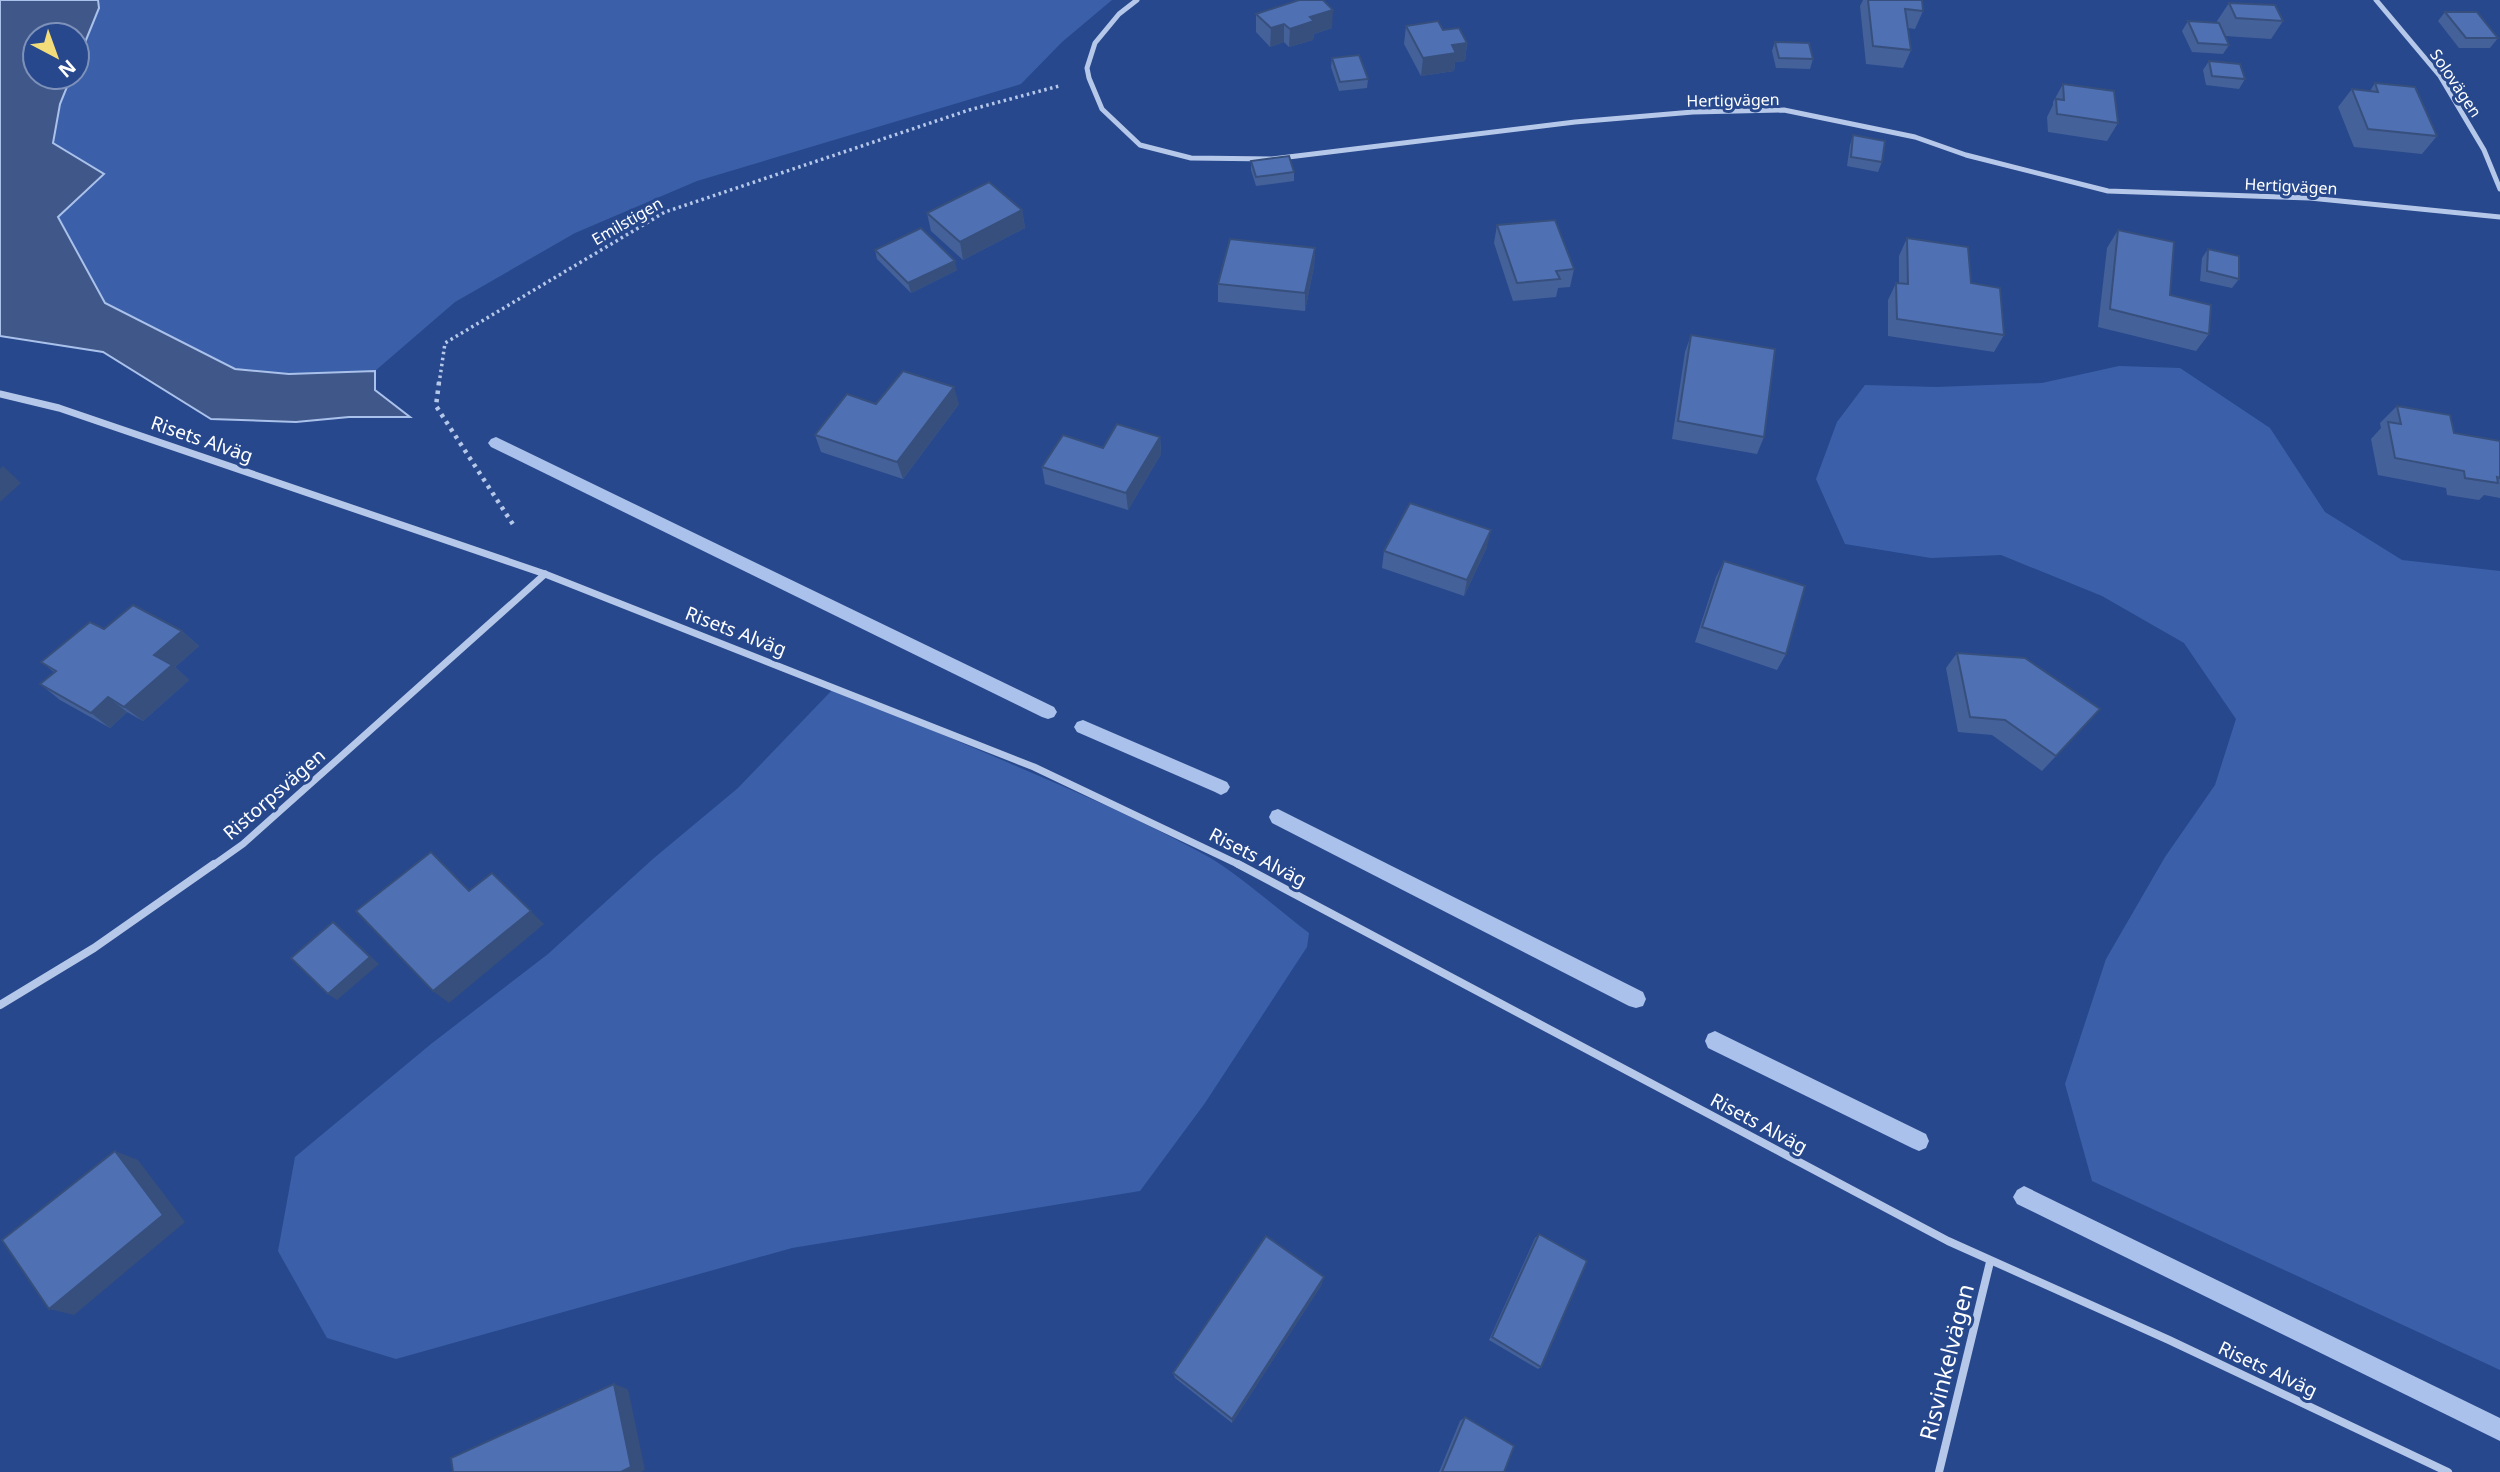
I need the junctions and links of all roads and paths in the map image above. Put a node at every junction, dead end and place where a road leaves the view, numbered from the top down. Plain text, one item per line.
1 (1137, 0) edge
2 (2376, 0) edge
3 (1089, 78) junction
4 (2500, 189) edge
5 (2500, 217) edge
6 (0, 394) edge
7 (545, 574) junction
8 (0, 1005) edge
9 (1990, 1262) junction
10 (1938, 1472) edge
11 (2448, 1472) edge

1 - 3 street, Hertigvägen
2 - 4 street, Solovägen
3 - 5 street, Hertigvägen
3 - 7 path, Emilstigen
6 - 7 street, Risets Alväg
7 - 8 street, Ristorpsvägen
7 - 9 street, Risets Alväg
9 - 10 street, Risvinkelvägen
9 - 11 street, Risets Alväg

